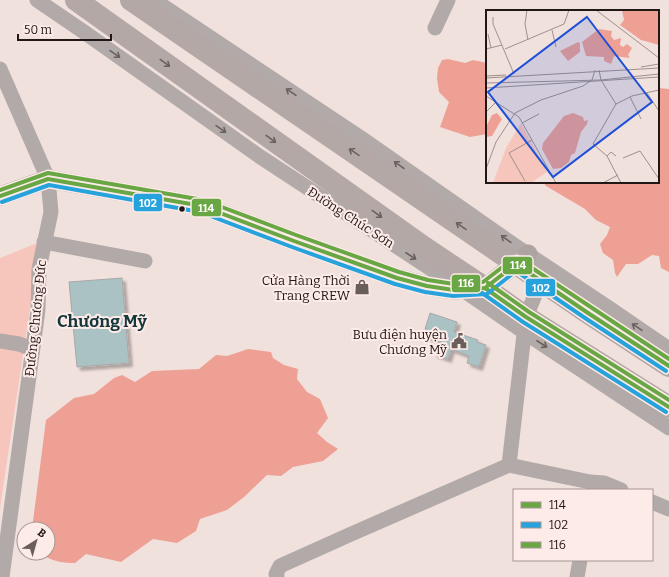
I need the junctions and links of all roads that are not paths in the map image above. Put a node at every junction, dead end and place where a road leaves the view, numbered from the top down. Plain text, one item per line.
1 (37, 0) edge
2 (76, 0) edge
3 (131, 0) edge
4 (154, 0) edge
5 (448, 0) edge
6 (171, 5) edge
7 (434, 28) dead end
8 (0, 70) edge
9 (48, 179) junction
10 (0, 196) edge
11 (44, 242) junction
12 (522, 259) junction
13 (145, 261) dead end
14 (544, 274) junction
15 (485, 288) junction
16 (463, 290) junction
17 (525, 324) junction
18 (0, 341) edge
19 (32, 349) junction
20 (669, 349) edge
21 (669, 366) edge
22 (669, 407) edge
23 (669, 428) edge
24 (509, 465) junction
25 (589, 486) edge
26 (619, 489) edge
27 (653, 502) edge
28 (669, 509) edge
29 (580, 561) edge
30 (2, 577) edge
31 (277, 577) edge
32 (577, 577) edge

1 -> 16 street, Đường Chúc Sơn
2 -> 15 highway, Đường Chúc Sơn
12 -> 3 highway
4 - 6 street
5 - 7 street
12 -> 6 street
8 - 9 street, Đường Chương Đức
9 - 10 main road
9 - 11 street, Đường Chương Đức
9 - 16 main road
11 - 13 street
11 - 19 street, Đường Chương Đức
12 - 14 highway
12 - 15 main road
14 - 17 street
20 -> 14 street
14 - 21 highway
15 - 16 main road
15 - 17 highway, Đường Chúc Sơn
16 - 17 street, Đường Chúc Sơn
17 - 22 highway, Đường Chúc Sơn
17 -> 23 street, Đường Chúc Sơn
17 - 24 street
18 - 19 street
19 - 30 street, Đường Chương Đức
24 - 25 street
24 - 31 street
25 - 26 street
27 - 28 street
29 - 32 street

